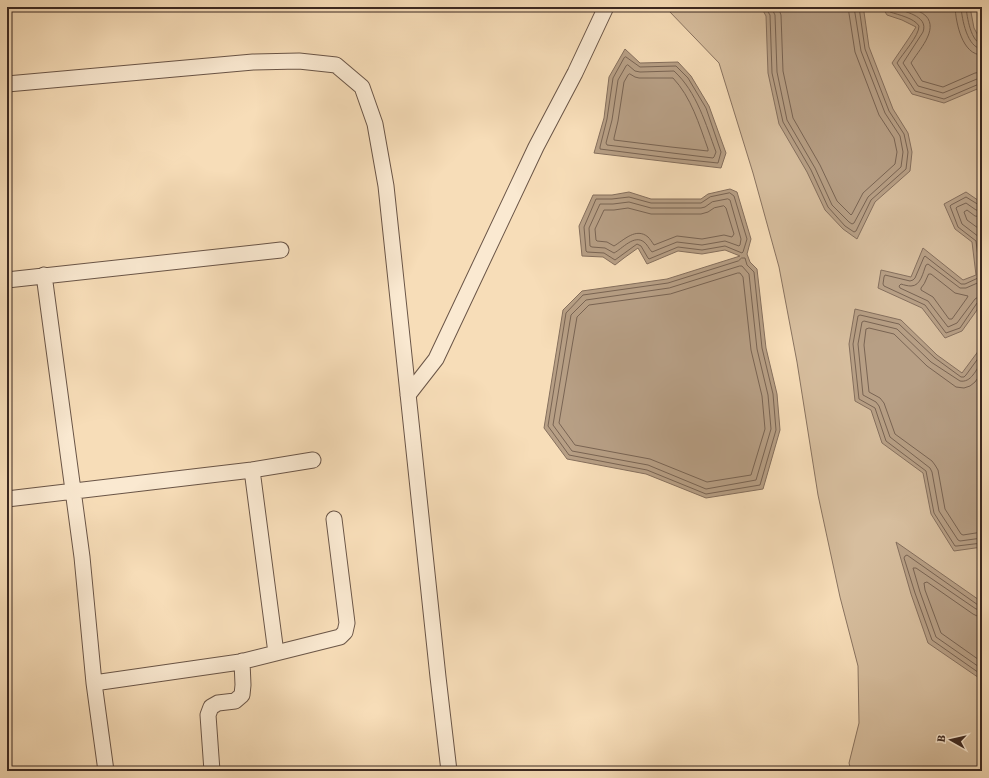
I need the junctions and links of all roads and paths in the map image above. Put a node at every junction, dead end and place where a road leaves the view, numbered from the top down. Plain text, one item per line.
1 (606, 7) edge
2 (7, 84) edge
3 (281, 250) dead end
4 (44, 275) junction
5 (7, 280) edge
6 (408, 395) junction
7 (313, 460) dead end
8 (252, 470) junction
9 (73, 492) junction
10 (7, 499) edge
11 (334, 519) dead end
12 (276, 653) junction
13 (242, 661) junction
14 (94, 683) junction
15 (106, 771) edge
16 (212, 771) edge
17 (449, 771) edge

1 - 6 street
2 - 6 street
3 - 4 street
4 - 5 street
4 - 9 street
6 - 17 street
7 - 8 street
8 - 9 street
8 - 12 street
9 - 10 street
9 - 14 street
11 - 12 street
12 - 13 street
13 - 14 street
13 - 16 street
14 - 15 street

